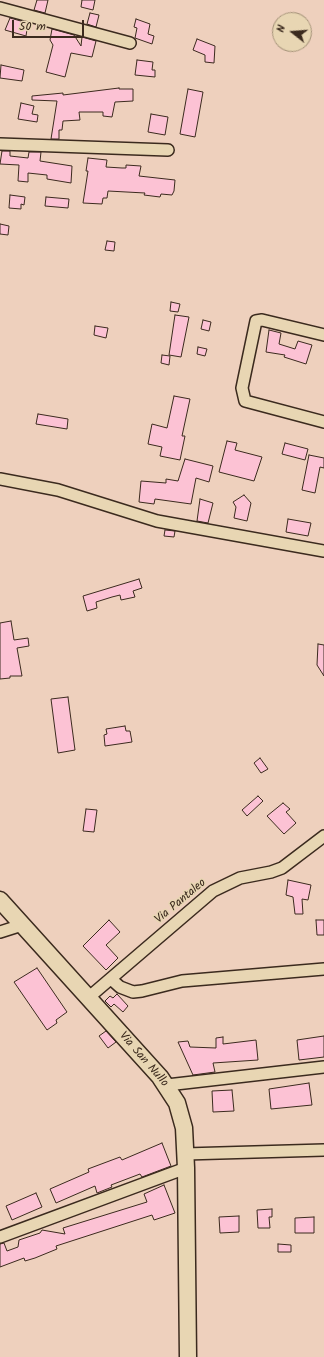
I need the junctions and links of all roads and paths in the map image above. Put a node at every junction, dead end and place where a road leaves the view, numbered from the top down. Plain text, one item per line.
1 (0, 8) edge
2 (130, 43) dead end
3 (0, 144) edge
4 (168, 150) dead end
5 (324, 335) edge
6 (324, 422) edge
7 (0, 479) edge
8 (324, 551) edge
9 (324, 836) edge
10 (319, 843) edge
11 (0, 900) edge
12 (22, 925) junction
13 (0, 932) edge
14 (324, 969) edge
15 (111, 979) junction
16 (88, 998) junction
17 (324, 1067) edge
18 (167, 1085) junction
19 (324, 1150) edge
20 (186, 1161) junction
21 (0, 1237) edge
22 (188, 1357) edge

1 - 2 street
3 - 4 street
5 - 6 street
7 - 8 street
9 - 10 street, Via Pantaleo
10 - 15 street, Via Pantaleo
11 - 12 street, Via San Nullo
12 - 13 street
12 - 16 street, Via San Nullo
14 - 15 street
15 - 16 street, Via Pantaleo
16 - 18 street, Via San Nullo
17 - 18 street
18 - 20 street, Via San Nullo
19 - 20 street
20 - 21 street
20 - 22 street, Via San Nullo

